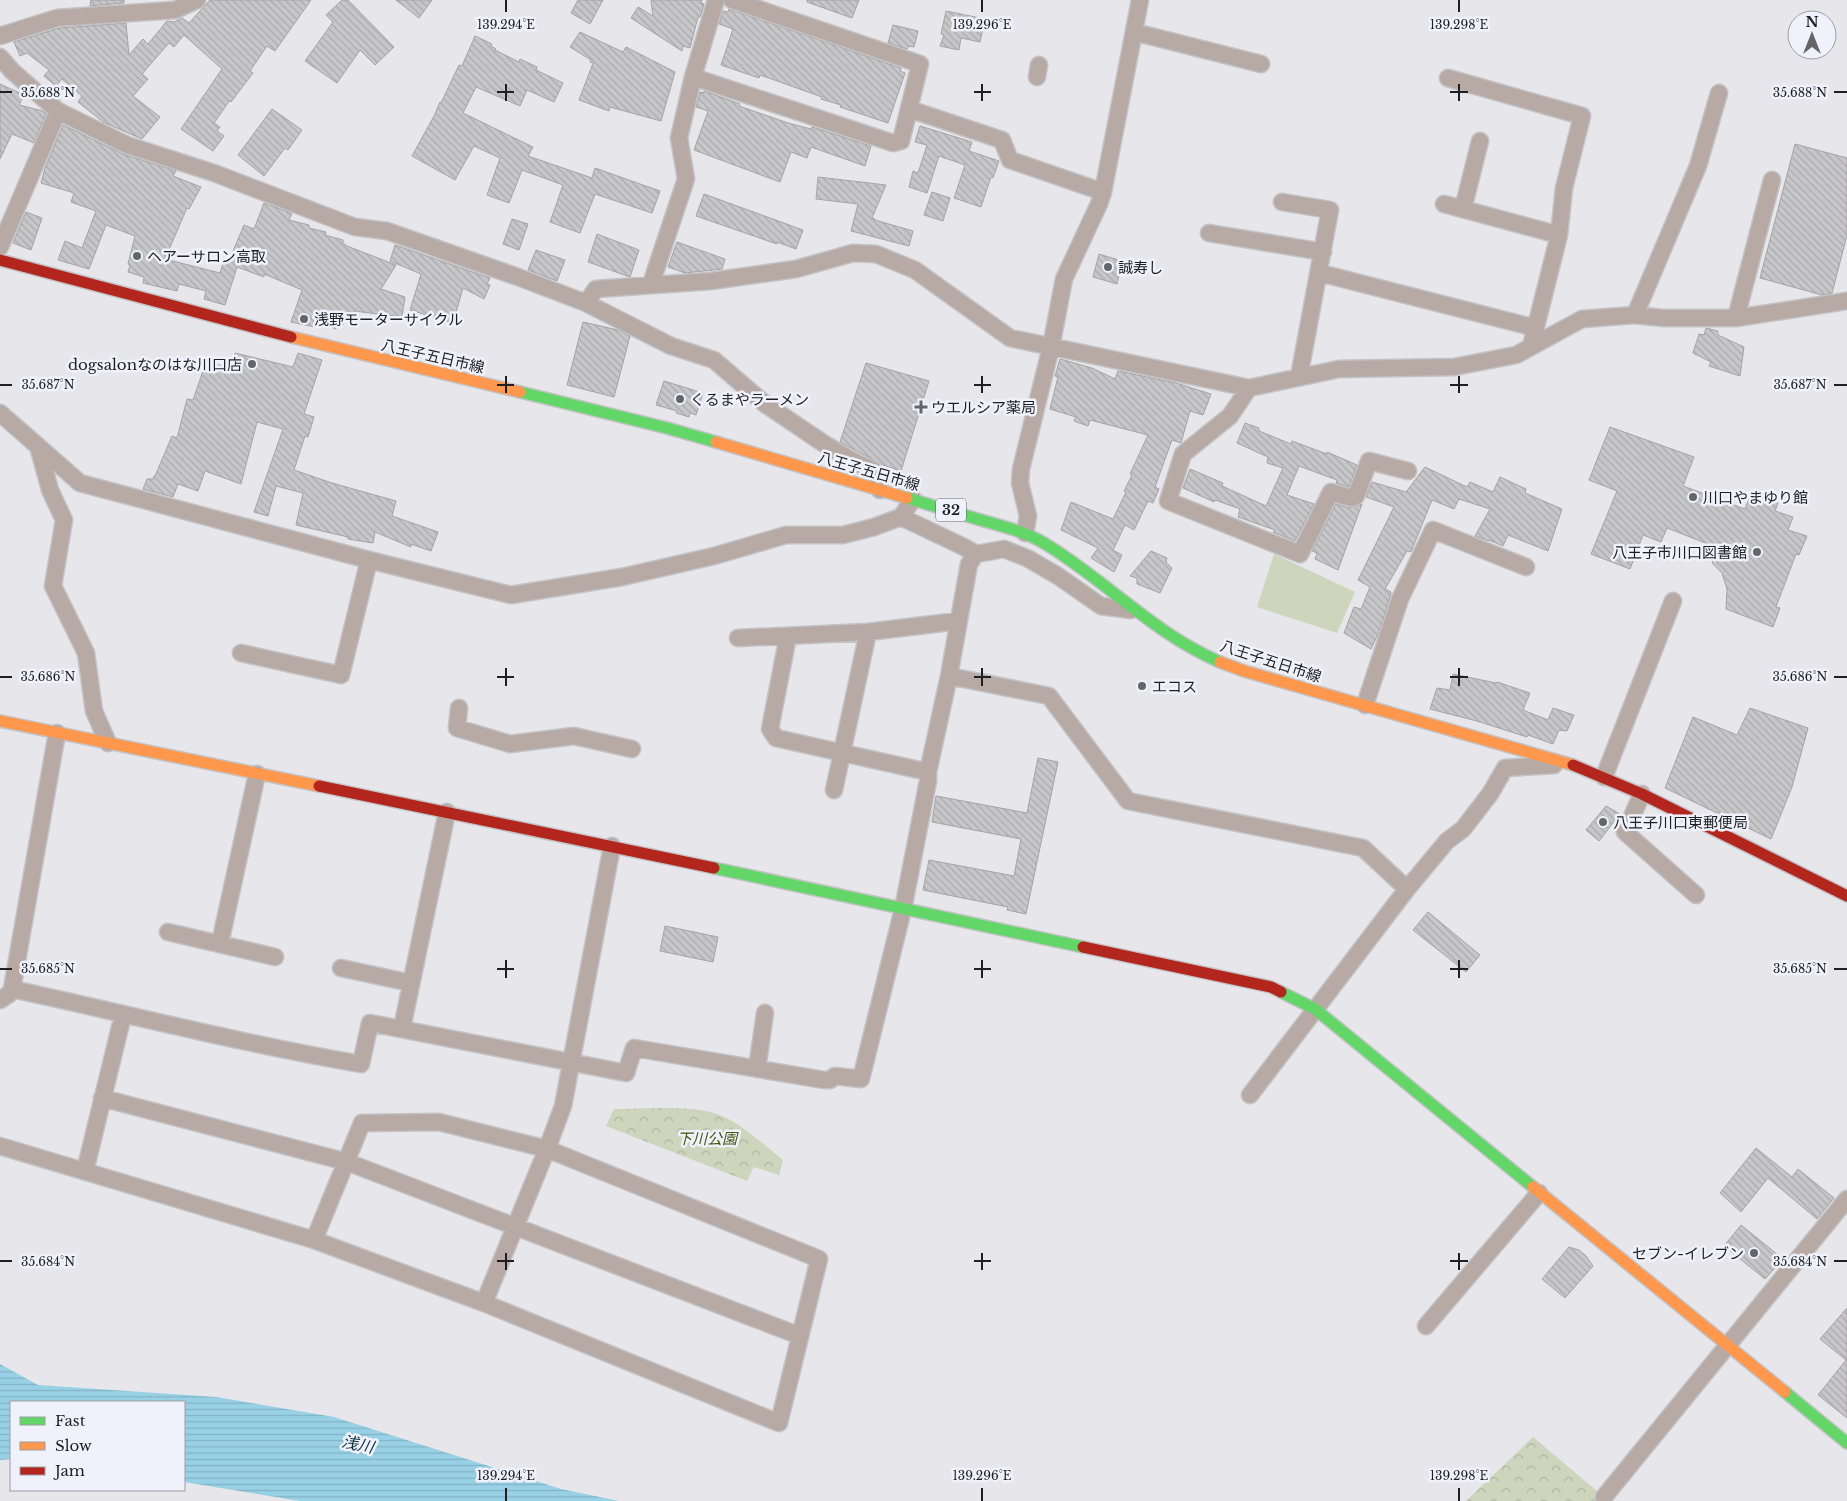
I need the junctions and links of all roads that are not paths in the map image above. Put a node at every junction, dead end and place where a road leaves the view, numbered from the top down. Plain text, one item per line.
1 (197, 0) edge
2 (716, 0) edge
3 (732, 0) edge
4 (1140, 0) edge
5 (1134, 32) junction
6 (0, 36) edge
7 (0, 57) edge
8 (1261, 64) dead end
9 (693, 77) junction
10 (1448, 78) dead end
11 (1719, 93) dead end
12 (909, 109) junction
13 (58, 111) junction
14 (1480, 141) dead end
15 (1764, 189) dead end
16 (1103, 192) junction
17 (1282, 202) dead end
18 (1444, 204) dead end
19 (1463, 209) junction
20 (1209, 233) dead end
21 (1559, 235) junction
22 (0, 247) edge
23 (1323, 252) junction
24 (0, 260) edge
25 (1320, 273) junction
26 (651, 284) junction
27 (1847, 301) edge
28 (586, 302) junction
29 (1635, 315) junction
30 (1736, 318) junction
31 (1536, 328) junction
32 (1532, 346) junction
33 (1051, 347) junction
34 (1299, 377) junction
35 (1249, 388) junction
36 (0, 413) edge
37 (38, 446) junction
38 (1408, 472) dead end
39 (880, 490) junction
40 (913, 499) junction
41 (901, 517) junction
42 (1025, 533) junction
43 (976, 554) junction
44 (369, 560) junction
45 (1526, 567) dead end
46 (1673, 602) dead end
47 (1135, 611) junction
48 (958, 621) junction
49 (868, 632) junction
50 (788, 636) junction
51 (738, 638) dead end
52 (241, 653) dead end
53 (949, 676) junction
54 (1365, 705) junction
55 (459, 708) dead end
56 (0, 721) edge
57 (57, 733) junction
58 (108, 743) junction
59 (632, 749) dead end
60 (844, 752) junction
61 (1574, 764) junction
62 (928, 772) junction
63 (257, 774) junction
64 (1604, 776) junction
65 (834, 790) dead end
66 (1642, 794) junction
67 (446, 812) junction
68 (612, 846) junction
69 (1407, 889) junction
70 (1696, 895) dead end
71 (1847, 896) edge
72 (903, 909) junction
73 (168, 932) dead end
74 (220, 943) junction
75 (275, 956) dead end
76 (341, 968) dead end
77 (411, 983) junction
78 (6, 994) edge
79 (1314, 1009) junction
80 (765, 1014) dead end
81 (123, 1015) junction
82 (402, 1028) junction
83 (572, 1063) junction
84 (757, 1069) junction
85 (1250, 1095) dead end
86 (102, 1098) junction
87 (0, 1146) edge
88 (547, 1149) junction
89 (347, 1162) junction
90 (85, 1171) junction
91 (1539, 1193) junction
92 (1847, 1199) edge
93 (516, 1225) junction
94 (314, 1240) junction
95 (484, 1303) junction
96 (1426, 1326) dead end
97 (800, 1336) junction
98 (1727, 1346) junction
99 (1847, 1443) edge
100 (1604, 1497) dead end

1 - 6 street
2 - 9 street
3 - 12 street
4 - 5 street
5 - 8 street
5 - 16 street
7 - 13 street
9 - 12 street
9 - 26 street
10 - 21 street
11 - 29 street
12 - 16 street
13 - 22 street
13 - 28 street
14 - 19 street
15 - 30 street
16 - 33 street
17 - 23 street
18 - 19 street
19 - 21 street
20 - 23 street
21 - 31 street
23 - 25 street
24 - 39 street, 八王子五日市線 / 32
25 - 31 street
25 - 34 street
26 - 28 street
26 - 33 street
27 - 30 street
28 - 39 street
29 - 30 street
29 - 32 street
31 - 32 street
32 - 34 street
33 - 35 street
33 - 42 street
34 - 35 street
35 - 38 street
36 - 37 street
37 - 44 street
37 - 58 street
39 - 40 street, 八王子五日市線 / 32
40 - 41 street
40 - 42 street, 八王子五日市線 / 32
41 - 43 street
41 - 44 street
42 - 47 street, 八王子五日市線 / 32
43 - 47 street
43 - 48 street
44 - 52 street
45 - 54 street
46 - 64 street
47 - 54 street, 八王子五日市線 / 32
48 - 49 street
48 - 53 street
49 - 50 street
49 - 60 street
50 - 51 street
50 - 60 street
53 - 62 street
53 - 69 street
54 - 61 street, 八王子五日市線 / 32
55 - 59 street
56 - 57 street
57 - 58 street
57 - 78 street
58 - 63 street
60 - 62 street
60 - 65 street
61 - 64 street, 八王子五日市線 / 32
61 - 69 street
62 - 72 street
63 - 67 street
63 - 74 street
64 - 66 street, 八王子五日市線 / 32
66 - 70 street
66 - 71 street, 八王子五日市線 / 32
67 - 68 street
67 - 77 street
68 - 72 street
68 - 83 street
69 - 79 street
72 - 79 street
72 - 84 street
73 - 74 street
74 - 75 street
76 - 77 street
77 - 82 street
78 - 81 street
79 - 85 street
79 - 91 street
80 - 84 street
81 - 82 street
81 - 86 street
82 - 83 street
83 - 84 street
83 - 88 street
86 - 89 street
86 - 90 street
87 - 90 street
88 - 89 street
88 - 93 street
88 - 97 street
89 - 93 street
89 - 94 street
90 - 94 street
91 - 96 street
91 - 98 street
92 - 98 street
93 - 95 street
93 - 97 street
94 - 95 street
95 - 97 street
98 - 99 street
98 - 100 street

